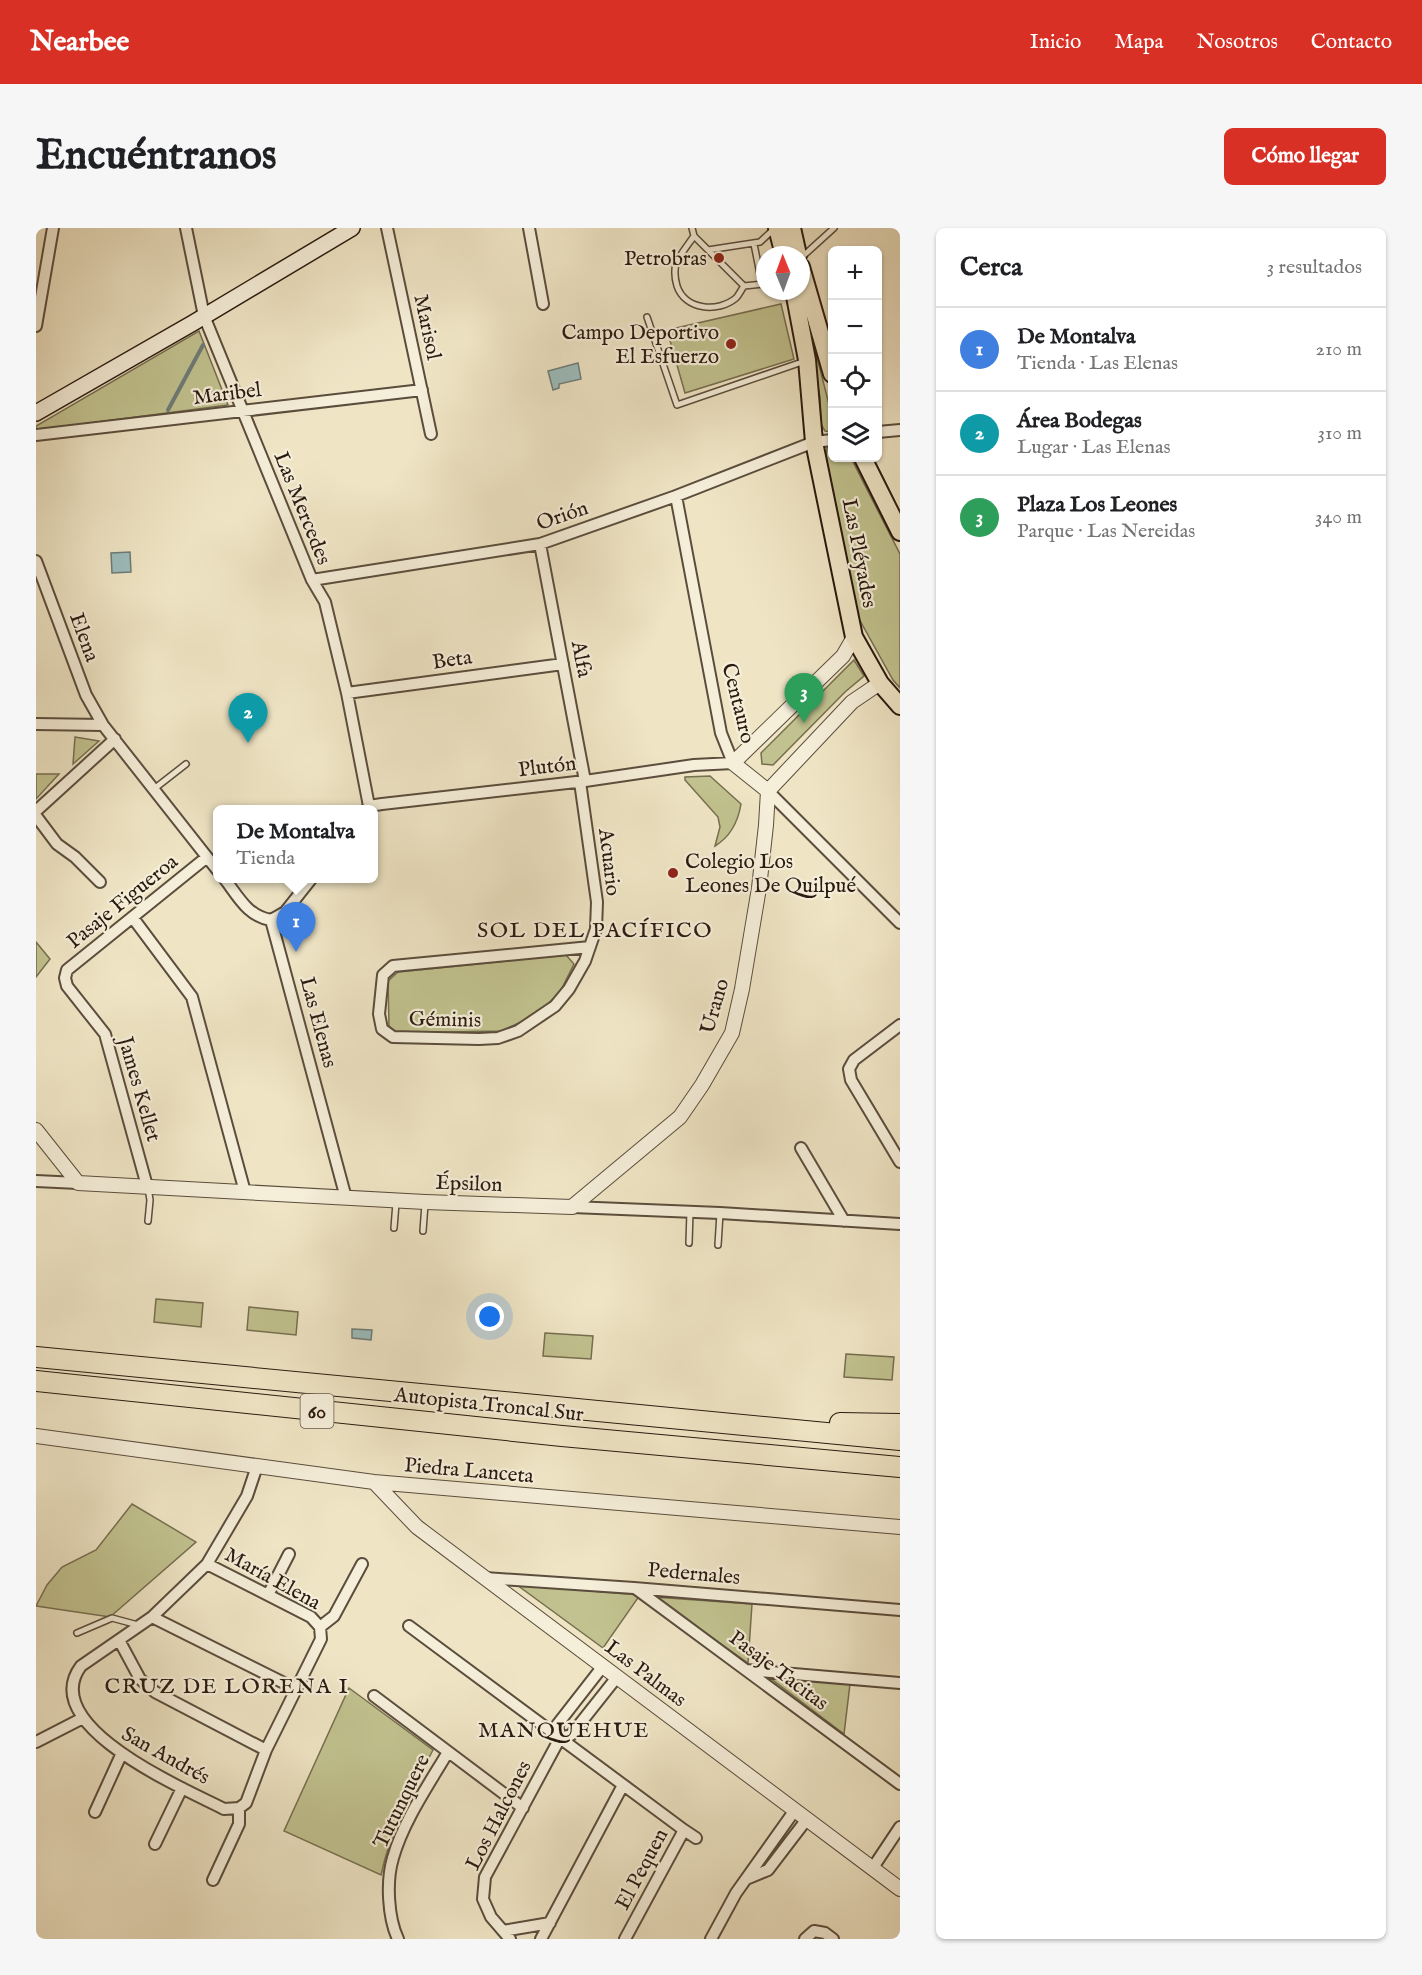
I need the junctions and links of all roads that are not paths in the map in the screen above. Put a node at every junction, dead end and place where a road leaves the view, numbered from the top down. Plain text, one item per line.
1 (53, 228) edge
2 (186, 228) edge
3 (352, 228) edge
4 (387, 228) edge
5 (529, 228) edge
6 (693, 228) edge
7 (776, 228) edge
8 (792, 228) edge
9 (834, 228) edge
10 (694, 236) junction
11 (754, 244) junction
12 (781, 246) edge
13 (796, 246) edge
14 (708, 250) junction
15 (810, 250) edge
16 (756, 253) edge
17 (756, 285) edge
18 (744, 286) junction
19 (810, 295) edge
20 (796, 300) edge
21 (543, 304) dead end
22 (37, 311) edge
23 (204, 316) junction
24 (647, 316) dead end
25 (36, 326) edge
26 (829, 354) edge
27 (807, 360) junction
28 (422, 390) junction
29 (243, 411) junction
30 (36, 413) edge
31 (900, 430) edge
32 (882, 432) edge
33 (431, 434) dead end
34 (36, 435) edge
35 (828, 440) edge
36 (814, 442) junction
37 (865, 462) edge
38 (676, 496) junction
39 (900, 532) edge
40 (540, 544) junction
41 (36, 561) edge
42 (312, 580) junction
43 (854, 638) junction
44 (563, 664) junction
45 (880, 683) junction
46 (347, 693) junction
47 (900, 706) edge
48 (36, 724) edge
49 (103, 724) junction
50 (115, 739) junction
51 (733, 763) junction
52 (186, 764) dead end
53 (583, 781) junction
54 (154, 789) junction
55 (768, 791) junction
56 (367, 805) edge
57 (378, 807) edge
58 (36, 811) edge
59 (36, 816) edge
60 (207, 857) junction
61 (213, 865) edge
62 (100, 882) dead end
63 (227, 883) edge
64 (309, 883) edge
65 (133, 918) junction
66 (271, 920) junction
67 (900, 923) edge
68 (590, 946) junction
69 (65, 978) joint
70 (900, 1025) edge
71 (36, 1130) edge
72 (801, 1148) dead end
73 (900, 1162) edge
74 (36, 1181) edge
75 (78, 1183) junction
76 (147, 1186) junction
77 (244, 1192) junction
78 (346, 1198) junction
79 (396, 1201) junction
80 (425, 1202) junction
81 (572, 1207) junction
82 (690, 1212) junction
83 (720, 1213) junction
84 (148, 1221) dead end
85 (844, 1221) junction
86 (900, 1224) edge
87 (394, 1228) dead end
88 (423, 1231) dead end
89 (689, 1243) dead end
90 (718, 1245) dead end
91 (36, 1355) edge
92 (36, 1382) edge
93 (689, 1420) junction
94 (900, 1424) edge
95 (36, 1436) edge
96 (900, 1440) edge
97 (257, 1466) junction
98 (900, 1467) edge
99 (374, 1482) junction
100 (900, 1527) edge
101 (289, 1554) dead end
102 (207, 1564) junction
103 (362, 1564) dead end
104 (484, 1578) junction
105 (634, 1588) junction
106 (268, 1596) junction
107 (900, 1610) edge
108 (152, 1617) junction
109 (140, 1625) junction
110 (409, 1626) dead end
111 (320, 1627) junction
112 (77, 1633) dead end
113 (119, 1640) junction
114 (603, 1666) junction
115 (746, 1670) junction
116 (617, 1677) junction
117 (900, 1683) edge
118 (296, 1689) junction
119 (374, 1696) dead end
120 (81, 1719) junction
121 (560, 1738) junction
122 (36, 1742) edge
123 (266, 1750) junction
124 (448, 1752) junction
125 (121, 1755) junction
126 (900, 1784) edge
127 (622, 1785) junction
128 (182, 1788) junction
129 (238, 1808) junction
130 (523, 1808) junction
131 (795, 1810) junction
132 (94, 1812) dead end
133 (807, 1819) junction
134 (900, 1827) edge
135 (684, 1830) junction
136 (696, 1838) dead end
137 (155, 1844) dead end
138 (872, 1869) junction
139 (213, 1880) dead end
140 (746, 1880) junction
141 (900, 1889) edge
142 (550, 1923) junction
143 (507, 1935) edge
144 (398, 1939) edge
145 (541, 1939) edge
146 (625, 1939) edge
147 (711, 1939) edge
148 (805, 1939) edge
149 (833, 1939) edge

1 - 22 street
2 - 23 street, Las Mercedes
3 - 23 main road
4 - 28 street, Marisol
5 - 21 street
6 - 10 lane
7 - 11 lane
7 - 12 main road
8 - 13 main road
9 - 15 lane
10 - 14 lane
10 - 18 lane
11 - 14 lane
11 - 16 lane
14 - 18 lane
17 - 18 lane
19 - 26 main road
20 - 27 main road, Las Pléyades
22 - 25 street
23 - 29 street, Las Mercedes
23 - 30 main road
24 - 27 lane
27 - 36 main road, Las Pléyades
28 - 29 street, Maribel
28 - 33 street, Marisol
29 - 34 street, Maribel
29 - 42 street, Las Mercedes
31 - 32 street
35 - 36 street, Orión
36 - 38 street, Orión
36 - 43 main road, Las Pléyades
37 - 39 main road
38 - 40 street, Orión
38 - 51 street, Centauro
40 - 42 street, Orión
40 - 44 street, Alfa
41 - 49 street, Elena
42 - 46 street, Las Mercedes
43 - 45 main road, Las Pléyades
43 - 51 street
44 - 46 street, Beta
44 - 53 street, Alfa
45 - 47 main road, Las Pléyades
45 - 55 street
46 - 56 street, Las Mercedes
48 - 49 street
49 - 50 street
50 - 54 street
50 - 58 street
51 - 53 street, Plutón
51 - 55 street, Centauro
52 - 54 lane
53 - 57 street, Plutón
53 - 68 street, Acuario
54 - 60 street
55 - 67 street, Centauro
55 - 81 street, Urano
59 - 62 street
60 - 61 street
60 - 65 street, Pasaje Figueroa
63 - 66 street
64 - 66 street
65 - 69 street, Pasaje Figueroa
65 - 77 street
66 - 78 street, Las Elenas
68 - 68 street, Géminis
69 - 76 street, James Kellet
70 - 73 street
71 - 75 street
72 - 85 street
74 - 75 street, Épsilon
75 - 76 street, Épsilon
76 - 77 street, Épsilon
76 - 84 lane
77 - 78 street, Épsilon
78 - 79 street, Épsilon
79 - 80 street, Épsilon
79 - 87 lane
80 - 81 street, Épsilon
80 - 88 lane
81 - 82 street, Épsilon
82 - 83 street, Épsilon
82 - 89 lane
83 - 85 street, Épsilon
83 - 90 lane
85 - 86 street, Épsilon
91 - 93 highway, Autopista Troncal Sur / 60
92 - 98 highway, Autopista Troncal Sur / 60
93 - 94 highway
93 - 96 highway, Autopista Troncal Sur / 60
95 - 97 street, Piedra Lanceta
97 - 99 street, Piedra Lanceta
97 - 102 street
99 - 100 street, Piedra Lanceta
99 - 104 street, Las Palmas
101 - 106 street
102 - 106 street, María Elena
102 - 108 street
103 - 111 street
104 - 105 street, Pedernales
104 - 114 street, Las Palmas
105 - 107 street, Pedernales
105 - 115 street, Pasaje Tacitas
106 - 111 street, María Elena
108 - 109 street
108 - 118 street
109 - 112 lane
109 - 113 street
110 - 121 street
111 - 118 street
113 - 120 street, San Andrés
113 - 123 street
114 - 116 street, Las Palmas
114 - 121 street, Los Halcones
115 - 117 street
115 - 126 street, Pasaje Tacitas
116 - 121 street, Los Halcones
116 - 131 street, Las Palmas
118 - 123 street
119 - 124 street
120 - 122 street
120 - 125 street, San Andrés
121 - 127 street
121 - 130 street, Los Halcones
123 - 129 street
124 - 130 street
124 - 144 street, Tutunquere
125 - 128 street, San Andrés
125 - 132 street
127 - 135 street
127 - 142 street
128 - 129 street, San Andrés
128 - 137 street
129 - 139 street
130 - 143 street, Los Halcones
131 - 133 street, Las Palmas
131 - 140 street
133 - 138 street, Las Palmas
133 - 140 street
134 - 138 street
135 - 136 street, El Pequen
135 - 146 street, El Pequen
138 - 141 street, Las Palmas
140 - 147 street
142 - 143 street
142 - 145 street
148 - 149 street

